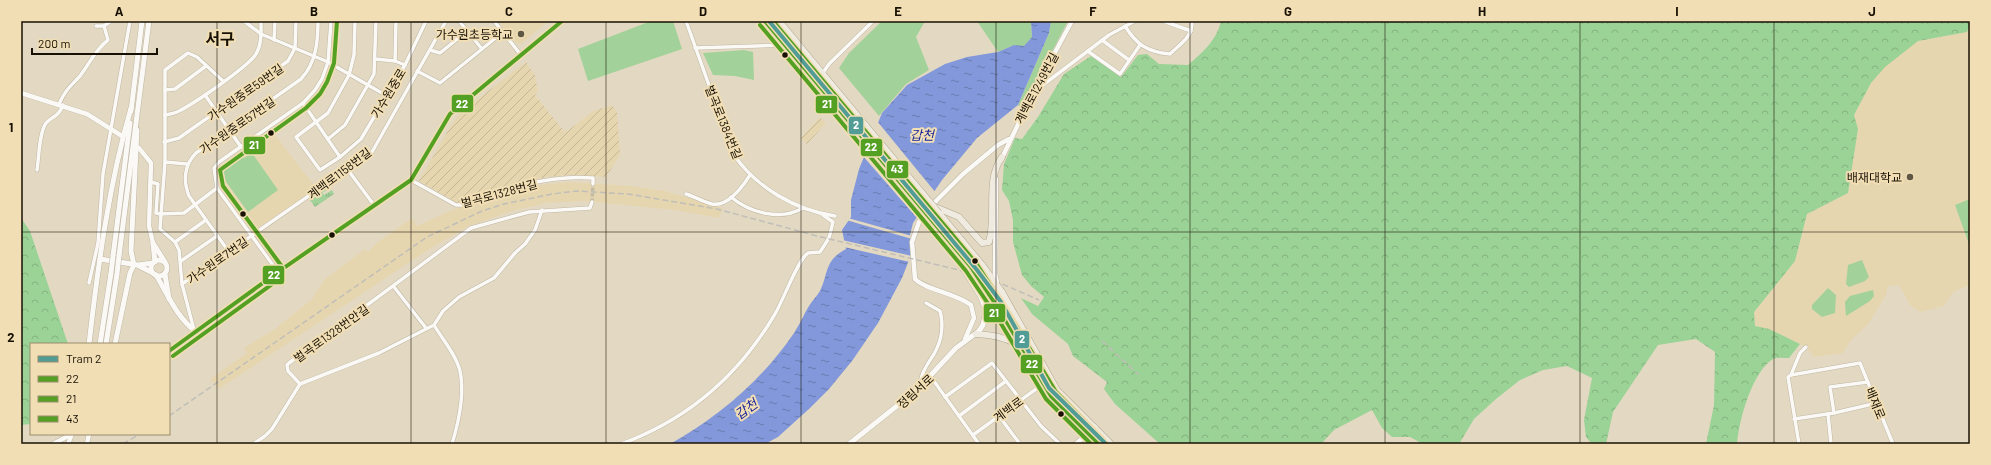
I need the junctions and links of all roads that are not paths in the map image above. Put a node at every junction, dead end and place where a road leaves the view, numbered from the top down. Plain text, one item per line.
1 (111, 21) edge
2 (130, 21) edge
3 (142, 21) edge
4 (149, 21) edge
5 (244, 21) edge
6 (261, 21) edge
7 (275, 21) edge
8 (296, 21) edge
9 (318, 21) edge
10 (331, 21) edge
11 (356, 21) edge
12 (376, 21) edge
13 (396, 21) edge
14 (426, 21) edge
15 (446, 21) edge
16 (459, 21) edge
17 (494, 21) edge
18 (562, 21) edge
19 (686, 21) edge
20 (765, 21) edge
21 (779, 21) edge
22 (874, 21) edge
23 (1072, 21) edge
24 (1135, 21) edge
25 (1163, 21) edge
26 (1192, 21) edge
27 (96, 26) dead end
28 (104, 26) junction
29 (1125, 26) junction
30 (1191, 31) junction
31 (467, 32) junction
32 (503, 32) junction
33 (260, 34) junction
34 (274, 40) junction
35 (1102, 40) junction
36 (784, 45) junction
37 (1140, 45) junction
38 (295, 48) junction
39 (695, 48) junction
40 (482, 49) junction
41 (430, 50) junction
42 (1089, 52) junction
43 (314, 55) junction
44 (521, 55) junction
45 (375, 59) junction
46 (1130, 60) junction
47 (396, 61) junction
48 (328, 62) junction
49 (405, 65) junction
50 (206, 66) junction
51 (417, 71) junction
52 (822, 74) junction
53 (349, 75) junction
54 (223, 81) junction
55 (367, 86) junction
56 (165, 90) junction
57 (21, 93) edge
58 (1033, 93) junction
59 (205, 95) junction
60 (387, 96) junction
61 (303, 103) junction
62 (61, 105) junction
63 (132, 108) junction
64 (216, 112) junction
65 (137, 114) junction
66 (165, 115) junction
67 (317, 122) junction
68 (112, 130) junction
69 (229, 130) junction
70 (122, 136) dead end
71 (328, 139) junction
72 (1009, 139) junction
73 (164, 142) junction
74 (241, 147) junction
75 (139, 148) dead end
76 (340, 157) junction
77 (1002, 157) junction
78 (165, 162) junction
79 (187, 164) junction
80 (37, 170) dead end
81 (348, 170) junction
82 (750, 175) junction
83 (411, 180) junction
84 (151, 182) junction
85 (593, 184) dead end
86 (217, 188) junction
87 (686, 194) dead end
88 (731, 197) junction
89 (592, 202) dead end
90 (196, 204) junction
91 (374, 205) junction
92 (803, 208) junction
93 (542, 210) junction
94 (940, 211) junction
95 (160, 214) junction
96 (823, 215) junction
97 (835, 216) dead end
98 (206, 220) junction
99 (217, 236) junction
100 (252, 236) junction
101 (175, 242) junction
102 (153, 243) junction
103 (229, 252) junction
104 (959, 253) junction
105 (116, 256) junction
106 (100, 259) junction
107 (180, 261) junction
108 (154, 262) junction
109 (165, 263) junction
110 (136, 265) junction
111 (278, 272) junction
112 (114, 273) junction
113 (155, 274) junction
114 (165, 274) junction
115 (89, 283) dead end
116 (997, 283) junction
117 (182, 284) junction
118 (394, 287) junction
119 (169, 300) junction
120 (926, 303) dead end
121 (434, 325) junction
122 (426, 328) junction
123 (195, 331) junction
124 (976, 334) junction
125 (965, 339) junction
126 (89, 343) edge
127 (100, 343) edge
128 (106, 343) edge
129 (115, 343) edge
130 (1019, 346) junction
131 (1806, 347) dead end
132 (170, 350) edge
133 (1790, 375) junction
134 (931, 377) junction
135 (1006, 381) junction
136 (1868, 382) junction
137 (925, 383) junction
138 (300, 384) junction
139 (1043, 384) junction
140 (945, 397) junction
141 (1021, 400) junction
142 (1877, 403) junction
143 (1834, 413) junction
144 (1828, 414) junction
145 (959, 416) junction
146 (999, 416) junction
147 (1794, 419) junction
148 (1095, 427) junction
149 (1088, 433) junction
150 (70, 435) edge
151 (973, 435) junction
152 (54, 444) edge
153 (254, 444) edge
154 (452, 444) edge
155 (621, 444) edge
156 (849, 444) edge
157 (979, 444) edge
158 (1020, 444) edge
159 (1060, 444) edge
160 (1076, 444) edge
161 (1099, 444) edge
162 (1112, 444) edge
163 (1799, 444) edge
164 (1831, 444) edge
165 (1893, 444) edge

1 - 28 street
2 - 68 street
3 - 63 main road
4 - 65 main road
5 - 33 street
6 - 33 street
7 - 34 street
8 - 38 street
9 - 43 street, 가수원중로57번길
10 - 48 street
11 - 53 street
12 - 45 street
13 - 47 street, 가수원중로
14 - 49 street, 가수원중로
15 - 41 street, 계백로1158번길
16 - 31 street
17 - 32 street
18 - 44 street
19 - 39 street, 벌곡로1384번길
20 - 36 main road
21 - 52 main road
22 - 52 street
23 - 58 street, 계백로1249번길
24 - 29 street
25 - 30 street
26 - 30 street
27 - 28 street
28 - 62 street
29 - 35 street
29 - 37 street
30 - 37 street
31 - 40 street
31 - 41 street
32 - 40 street
32 - 44 street
33 - 34 street
33 - 54 street
34 - 38 street
35 - 42 street
35 - 46 street
36 - 39 street
36 - 104 main road, bridge
37 - 46 street
38 - 43 street
38 - 64 street, 가수원중로59번길
39 - 82 street, 벌곡로1384번길
40 - 51 street
41 - 51 street, 계백로1158번길
42 - 46 street
42 - 58 street
43 - 48 street
43 - 69 street, 가수원중로57번길
44 - 83 street
45 - 47 street
45 - 55 street
47 - 49 street
48 - 53 street
48 - 61 street
49 - 60 street, 가수원중로
50 - 54 street
50 - 56 street
50 - 56 street
51 - 81 street, 계백로1158번길
52 - 94 main road, bridge
53 - 55 street
53 - 67 street
54 - 59 street
55 - 60 street
55 - 71 street
56 - 66 street
57 - 62 street
58 - 72 street, 계백로1249번길
59 - 64 street
59 - 66 street
60 - 76 street, 가수원중로
61 - 67 street
61 - 74 street
62 - 68 street
62 - 80 street
63 - 105 main road
63 - 106 main road
64 - 69 street
64 - 73 street, 가수원중로59번길
65 - 105 main road
65 - 110 main road
66 - 73 street
67 - 71 street
67 - 76 street, 가수원중로
68 - 70 street
68 - 115 street
69 - 74 street
69 - 79 street, 가수원중로57번길
71 - 76 street
72 - 77 street, 계백로1249번길
72 - 125 street
73 - 78 street
74 - 86 street
75 - 84 street
77 - 94 main road
77 - 116 street, 계백로1249번길, bridge
78 - 79 street
78 - 95 street
79 - 90 street
81 - 91 street
81 - 100 street, 계백로1158번길
82 - 88 street
82 - 92 street, 벌곡로1384번길
83 - 85 street, 벌곡로1328번길
83 - 91 street
84 - 95 street
84 - 102 street
86 - 90 street
86 - 100 street
87 - 88 street
88 - 92 street
89 - 93 street, 벌곡로1328번안길
90 - 95 street
90 - 98 street
91 - 111 street
92 - 96 street, 벌곡로1384번길
93 - 118 street, 벌곡로1328번안길
93 - 121 street
94 - 116 main road, bridge
95 - 101 street
96 - 97 street, 벌곡로1384번길
96 - 155 street
98 - 99 street
98 - 101 street
99 - 103 street
99 - 107 street
100 - 103 street, 가수원로7번길
100 - 111 street
101 - 107 street
102 - 108 main road
102 - 109 main road
103 - 117 street, 가수원로7번길
104 - 124 main road, bridge
104 - 130 main road, bridge
105 - 112 main road, bridge
106 - 110 main road
106 - 126 main road
107 - 117 street
108 - 109 main road
108 - 110 main road
108 - 113 main road
109 - 114 main road
110 - 113 main road
110 - 129 main road
111 - 123 street
112 - 127 main road
112 - 128 main road
113 - 114 main road
113 - 119 main road
114 - 119 main road
116 - 148 main road, bridge
117 - 123 street
118 - 122 street
118 - 138 street, 벌곡로1328번안길
119 - 123 main road
120 - 137 street
121 - 122 street, 벌곡로1328번안길
121 - 154 street
122 - 138 street, 벌곡로1328번안길
123 - 132 street
124 - 125 main road, 정림서로
124 - 130 main road
125 - 134 main road, 정림서로
130 - 139 main road
131 - 133 street
133 - 136 street, 배재로
133 - 147 street
134 - 137 main road, 정림서로
134 - 140 street
135 - 140 street
135 - 141 street
135 - 145 street
136 - 142 street, 배재로
136 - 143 street
137 - 156 main road, 정림서로
138 - 153 street
139 - 141 street, 계백로
139 - 149 main road
140 - 145 street
141 - 146 street, 계백로
141 - 159 street
142 - 143 street
142 - 165 street, 배재로
143 - 144 street
144 - 147 street
144 - 164 street
145 - 151 street
146 - 151 street, 계백로
146 - 158 street
147 - 163 street
148 - 149 main road
148 - 162 main road
149 - 160 main road
149 - 161 main road
150 - 152 street
151 - 157 street

